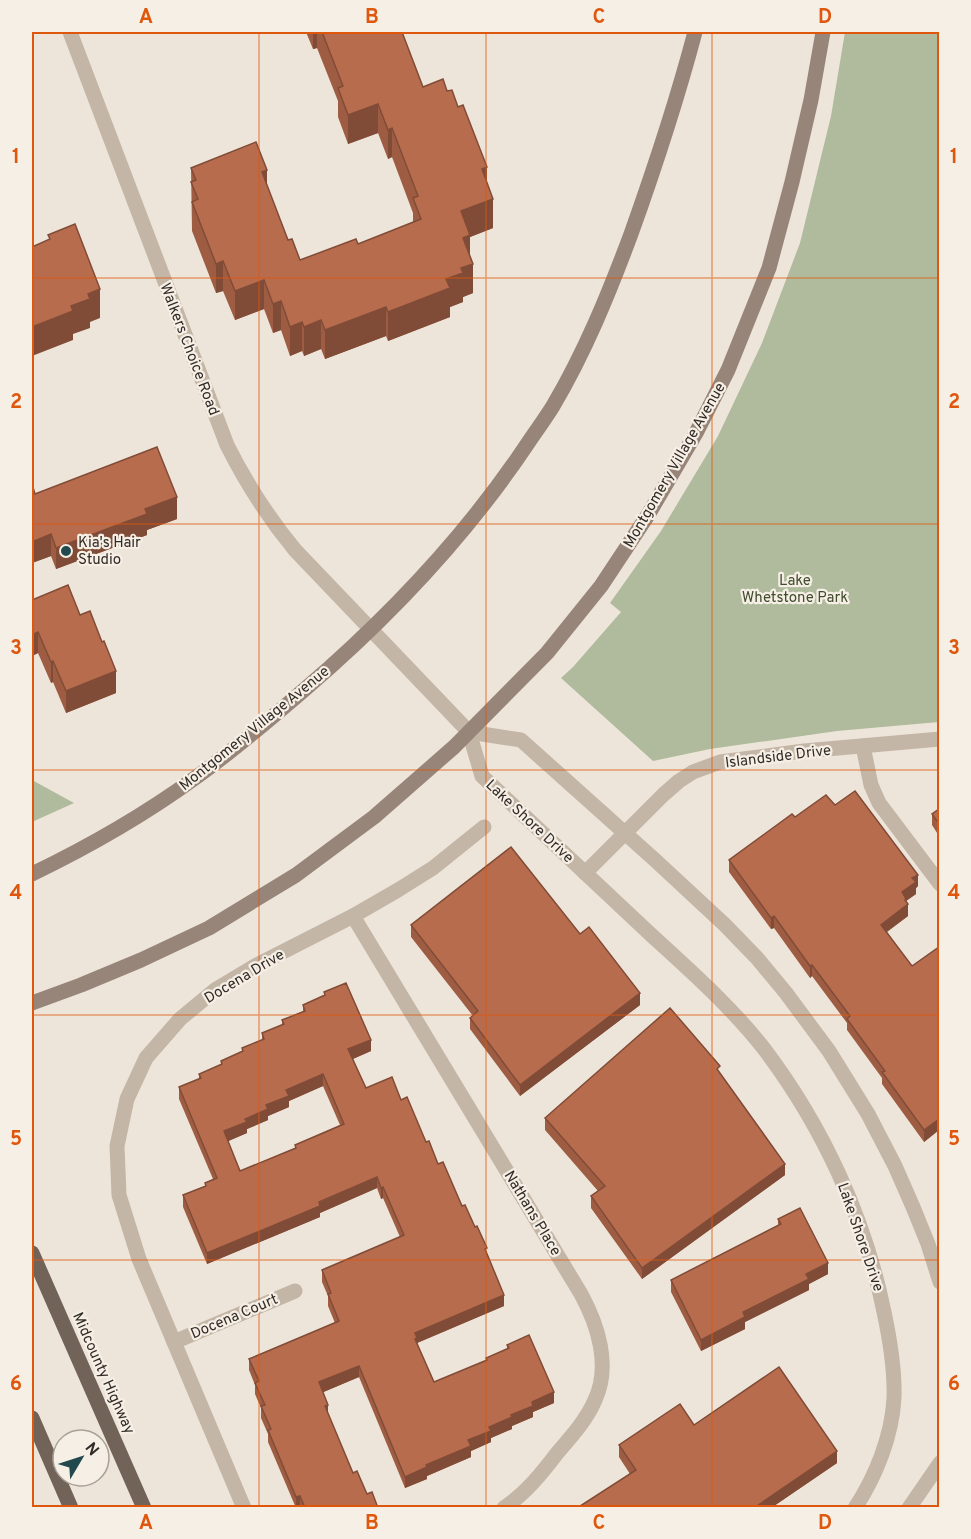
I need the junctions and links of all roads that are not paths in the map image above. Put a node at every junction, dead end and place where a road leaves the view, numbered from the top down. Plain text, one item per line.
1 (70, 32) edge
2 (695, 32) edge
3 (824, 32) edge
4 (371, 630) junction
5 (470, 732) junction
6 (939, 739) edge
7 (863, 746) junction
8 (484, 827) dead end
9 (625, 833) junction
10 (585, 873) junction
11 (32, 874) edge
12 (939, 884) edge
13 (353, 916) junction
14 (32, 1003) edge
15 (32, 1253) edge
16 (939, 1282) edge
17 (295, 1291) dead end
18 (174, 1342) junction
19 (32, 1418) edge
20 (939, 1463) edge
21 (70, 1508) edge
22 (144, 1508) edge
23 (244, 1508) edge
24 (504, 1508) edge
25 (855, 1508) edge
26 (909, 1508) edge

1 - 4 street, Walkers Choice Road
2 - 4 main road, Montgomery Village Avenue
3 - 5 main road, Montgomery Village Avenue
4 - 5 street, Walkers Choice Road
4 - 11 main road, Montgomery Village Avenue
5 - 9 street
5 - 10 street, Lake Shore Drive
5 - 14 main road, Montgomery Village Avenue
6 - 7 street, Islandside Drive
7 - 9 street, Islandside Drive
7 - 12 street
8 - 13 street, Docena Drive
9 - 10 street, Islandside Drive
9 - 16 street
10 - 25 street, Lake Shore Drive
13 - 18 street, Docena Drive
13 - 24 street, Nathans Place
15 - 22 main road, Midcounty Highway
17 - 18 street, Docena Court
18 - 23 street, Docena Drive
19 - 21 main road
20 - 26 street

